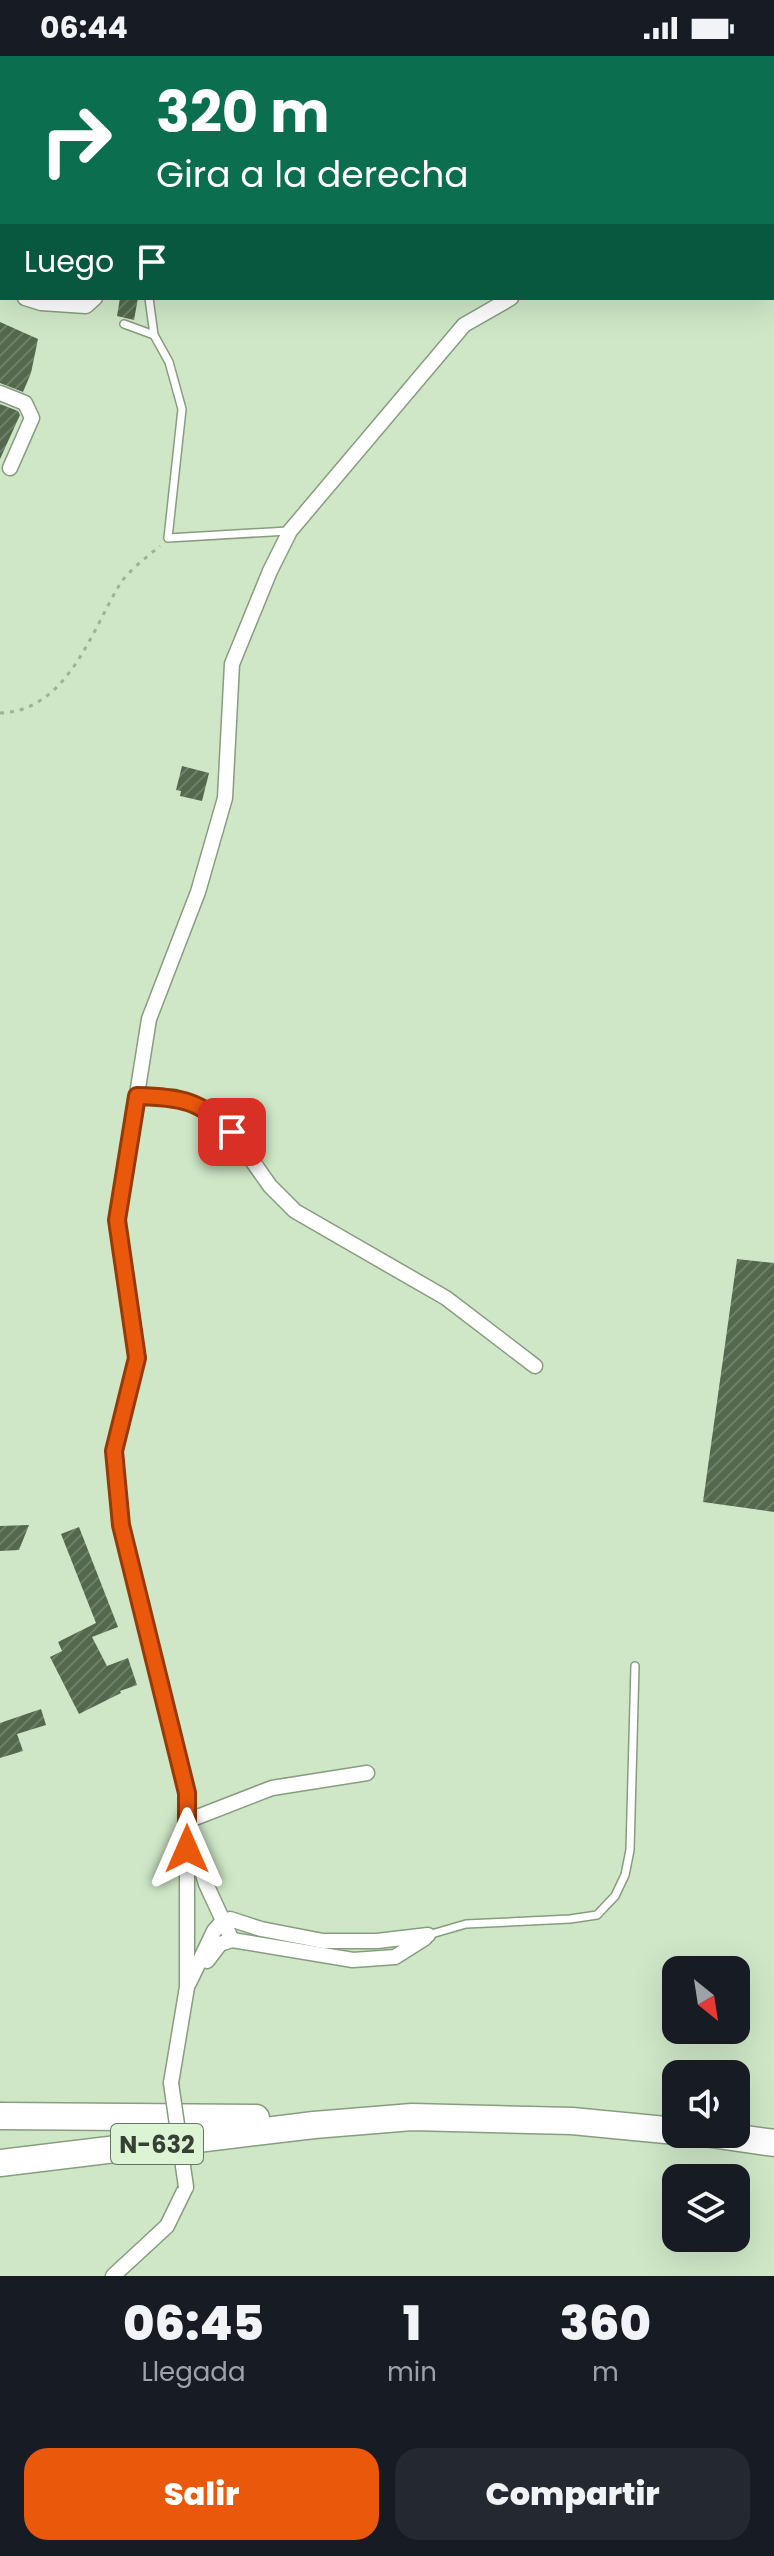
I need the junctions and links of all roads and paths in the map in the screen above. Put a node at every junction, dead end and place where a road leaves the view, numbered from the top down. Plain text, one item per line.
1 (31, 300) edge
2 (93, 300) edge
3 (149, 300) edge
4 (508, 300) edge
5 (124, 324) dead end
6 (154, 335) junction
7 (0, 393) edge
8 (10, 468) dead end
9 (290, 531) junction
10 (168, 538) junction
11 (0, 713) edge
12 (137, 1096) junction
13 (535, 1366) dead end
14 (635, 1666) dead end
15 (367, 1773) dead end
16 (187, 1821) junction
17 (222, 1922) junction
18 (428, 1935) junction
19 (232, 1940) junction
20 (187, 1987) junction
21 (0, 2116) edge
22 (412, 2117) junction
23 (314, 2125) junction
24 (662, 2130) edge
25 (750, 2140) edge
26 (774, 2143) edge
27 (0, 2163) edge
28 (0, 2176) edge
29 (113, 2276) edge

1 - 2 street
3 - 6 lane
4 - 9 street
5 - 6 lane
6 - 10 lane
7 - 8 street
9 - 10 lane
9 - 12 street
10 - 11 path
12 - 13 street
12 - 16 street
14 - 18 lane
15 - 16 street
16 - 17 street
16 - 20 street
17 - 18 street
17 - 19 street
17 - 20 street
18 - 19 street
19 - 20 street
20 - 29 street, bridge
21 - 22 highway
22 - 23 highway, N-632
22 - 24 highway, N-632
23 - 27 highway, N-632
23 - 28 highway
25 - 26 highway

